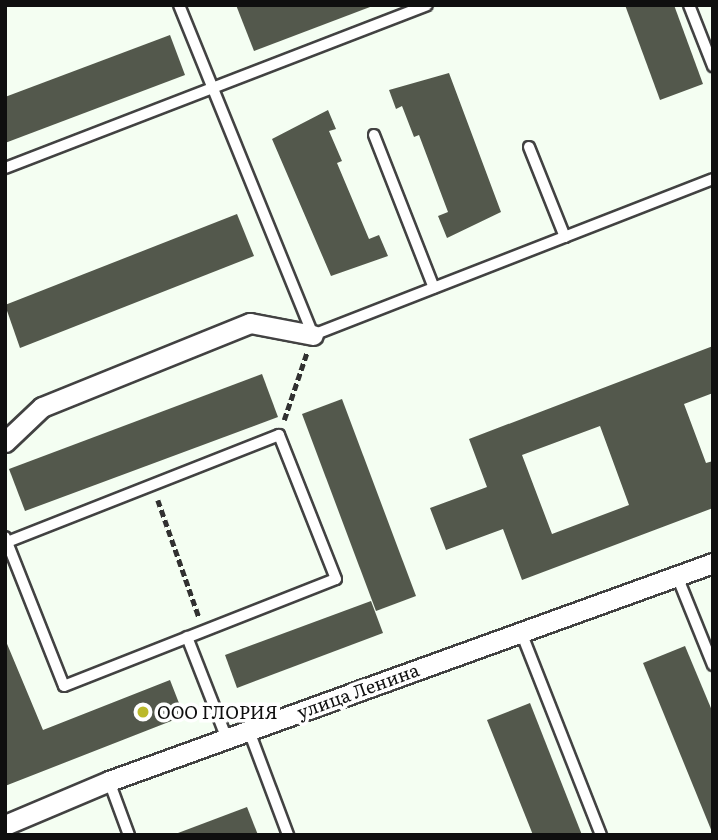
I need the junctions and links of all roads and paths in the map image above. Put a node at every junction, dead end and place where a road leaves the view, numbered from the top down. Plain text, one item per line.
1 (179, 5) edge
2 (427, 5) edge
3 (689, 5) edge
4 (713, 66) edge
5 (213, 88) junction
6 (374, 135) dead end
7 (529, 147) dead end
8 (5, 168) edge
9 (713, 179) edge
10 (565, 237) junction
11 (434, 288) junction
12 (313, 335) junction
13 (279, 435) junction
14 (5, 442) edge
15 (152, 485) junction
16 (7, 540) edge
17 (713, 563) edge
18 (677, 576) junction
19 (205, 631) junction
20 (521, 632) junction
21 (187, 637) junction
22 (713, 665) edge
23 (249, 731) junction
24 (227, 739) junction
25 (109, 781) junction
26 (12, 827) edge
27 (129, 835) edge
28 (288, 835) edge
29 (601, 835) edge

1 - 5 lane
2 - 5 lane
3 - 4 lane
5 - 8 lane
5 - 12 lane
6 - 11 lane
7 - 10 lane
9 - 10 lane
10 - 11 lane
11 - 12 lane
12 - 13 path
12 - 14 street
13 - 15 lane
13 - 19 lane
15 - 16 lane
15 - 19 path
16 - 21 lane
17 - 18 street, улица Ленина
18 - 20 street, улица Ленина
18 - 22 lane
19 - 21 lane
20 - 23 street, улица Ленина
20 - 29 lane
21 - 24 lane
23 - 24 street, улица Ленина
23 - 28 lane
24 - 25 street, улица Ленина
25 - 26 street, улица Ленина
25 - 27 lane

